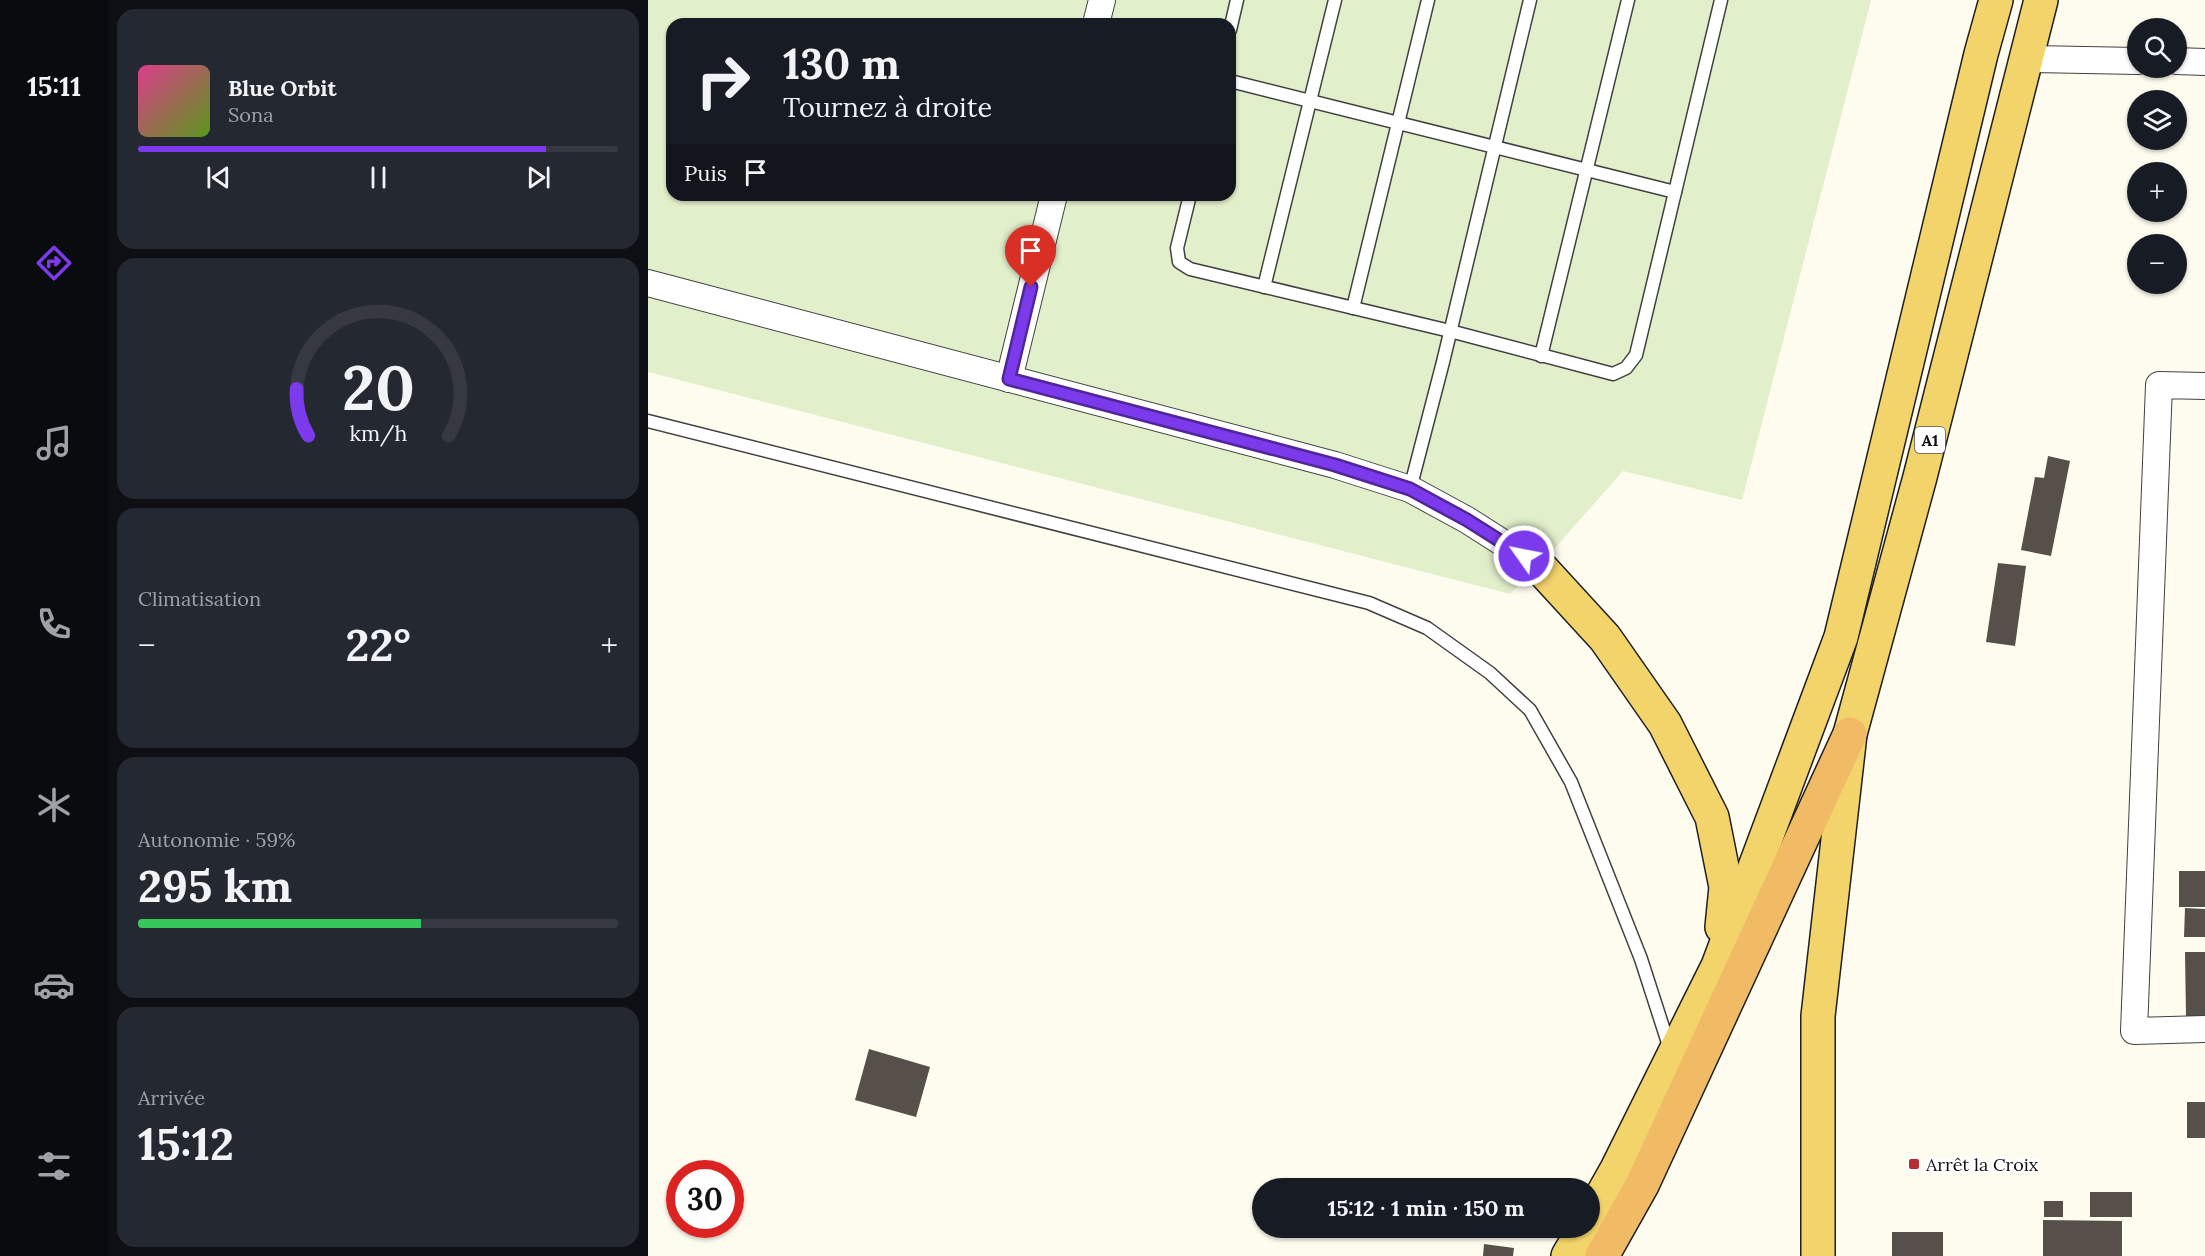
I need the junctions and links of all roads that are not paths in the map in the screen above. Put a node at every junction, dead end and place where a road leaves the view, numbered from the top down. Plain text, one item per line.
1 (1102, 0) edge
2 (1237, 0) edge
3 (1335, 0) edge
4 (1428, 0) edge
5 (1530, 0) edge
6 (1628, 0) edge
7 (1721, 0) edge
8 (1996, 0) edge
9 (2041, 0) edge
10 (1098, 18) edge
11 (1233, 18) edge
12 (2025, 59) junction
13 (2127, 61) edge
14 (2187, 62) edge
15 (2205, 62) edge
16 (1236, 82) edge
17 (1310, 101) junction
18 (1398, 123) junction
19 (1495, 147) junction
20 (1587, 170) junction
21 (1675, 192) junction
22 (1053, 201) edge
23 (1189, 201) edge
24 (648, 283) edge
25 (1264, 286) junction
26 (1353, 308) junction
27 (1450, 331) junction
28 (1542, 356) junction
29 (1009, 379) junction
30 (2205, 386) edge
31 (648, 421) edge
32 (1410, 489) junction
33 (1539, 566) joint
34 (1850, 734) junction
35 (1718, 966) junction
36 (2205, 1029) edge
37 (1673, 1058) junction
38 (1600, 1200) edge
39 (1579, 1238) edge
40 (1568, 1256) edge
41 (1602, 1256) edge
42 (1818, 1256) edge

1 - 10 street
2 - 11 lane
3 - 17 lane
4 - 18 lane
5 - 19 lane
6 - 20 lane
7 - 21 lane
8 - 35 main road, A1
9 - 12 main road, A1
12 - 13 street
12 - 34 main road, A1
14 - 15 street
16 - 17 lane
17 - 18 lane
17 - 25 lane
18 - 19 lane
18 - 26 lane
19 - 20 lane
19 - 27 lane
20 - 21 lane
20 - 28 lane
21 - 28 lane
22 - 29 street
23 - 25 lane
24 - 29 street
25 - 26 lane
26 - 27 lane
27 - 28 lane
27 - 32 lane
29 - 32 street
30 - 36 street
31 - 37 lane
32 - 33 street
33 - 35 main road
34 - 41 highway
34 - 42 main road, A1
35 - 37 main road
37 - 38 main road
39 - 40 main road

